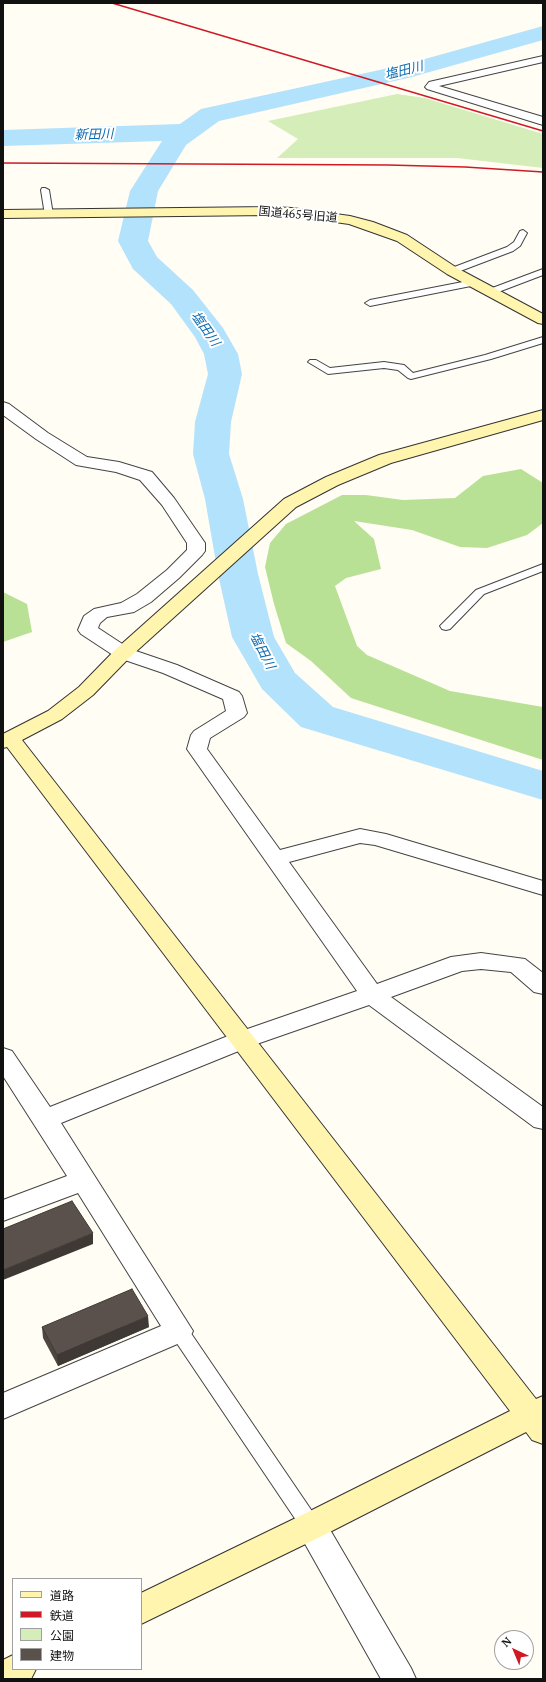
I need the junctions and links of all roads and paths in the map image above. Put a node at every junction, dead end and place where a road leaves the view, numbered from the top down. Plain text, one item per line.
1 (543, 59) edge
2 (537, 106) dead end
3 (518, 114) junction
4 (543, 121) edge
5 (45, 190) dead end
6 (3, 214) edge
7 (50, 215) junction
8 (523, 233) dead end
9 (452, 271) junction
10 (543, 272) edge
11 (473, 283) junction
12 (490, 292) junction
13 (370, 303) dead end
14 (543, 320) edge
15 (543, 340) edge
16 (313, 362) dead end
17 (3, 407) edge
18 (543, 415) edge
19 (543, 567) edge
20 (446, 626) dead end
21 (124, 653) junction
22 (7, 740) edge
23 (274, 859) junction
24 (543, 888) edge
25 (543, 986) edge
26 (372, 995) junction
27 (242, 1040) junction
28 (3, 1058) edge
29 (45, 1119) junction
30 (543, 1120) edge
31 (84, 1180) junction
32 (3, 1211) edge
33 (179, 1331) junction
34 (3, 1406) edge
35 (539, 1418) edge
36 (311, 1526) junction
37 (142, 1609) edge
38 (16, 1670) edge
39 (3, 1677) edge
40 (400, 1679) edge

1 - 3 street
2 - 3 street
3 - 4 street
5 - 7 lane
6 - 7 street, 国道465号旧道
7 - 9 street, 国道465号旧道
8 - 9 lane
9 - 11 street, 国道465号旧道
10 - 12 lane
11 - 12 street, 国道465号旧道
11 - 13 lane
12 - 14 street, 国道465号旧道
15 - 16 lane
17 - 21 street
18 - 21 street
19 - 20 lane
21 - 22 street
21 - 23 street
22 - 27 street
23 - 24 street
23 - 26 street
25 - 26 street
26 - 27 street
26 - 30 street
27 - 29 street
27 - 35 street
28 - 29 street
29 - 31 street
31 - 32 street
31 - 33 street
33 - 34 street
33 - 36 lane
35 - 36 street
36 - 37 street
36 - 40 street
38 - 39 street

